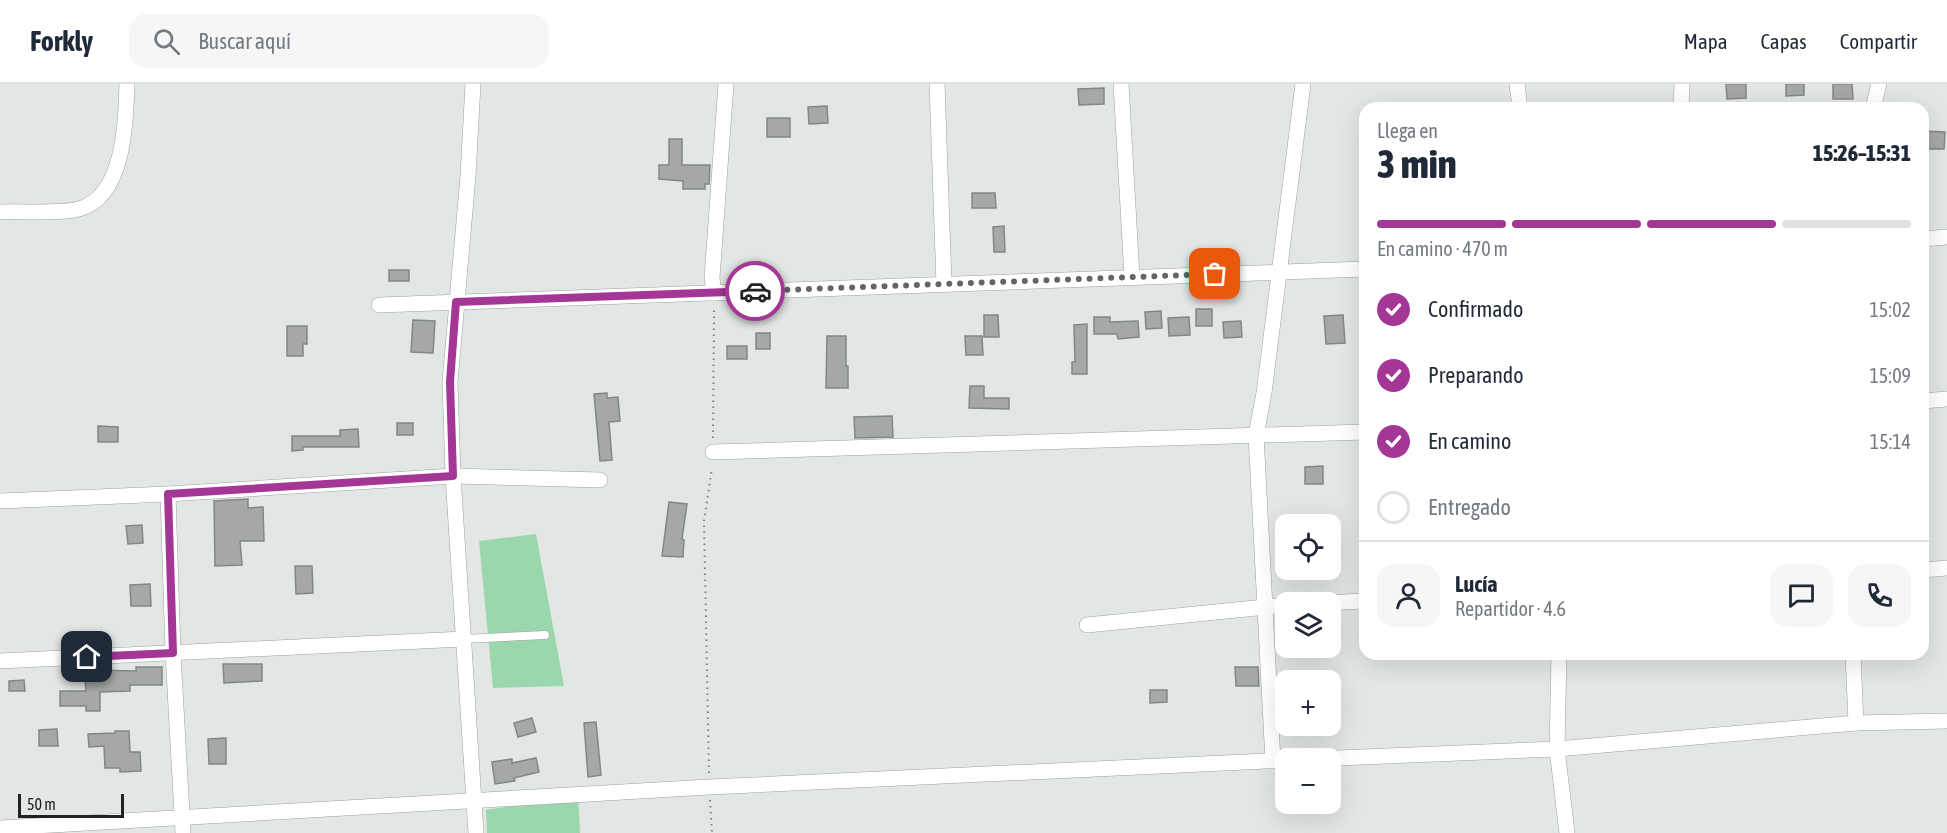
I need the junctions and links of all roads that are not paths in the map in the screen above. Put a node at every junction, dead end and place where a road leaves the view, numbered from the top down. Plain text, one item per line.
1 (127, 84) edge
2 (473, 84) edge
3 (726, 84) edge
4 (937, 84) edge
5 (1121, 84) edge
6 (1303, 84) edge
7 (1517, 84) edge
8 (1682, 84) edge
9 (1879, 84) edge
10 (1519, 102) edge
11 (1681, 102) edge
12 (1874, 102) edge
13 (0, 212) edge
14 (1947, 237) edge
15 (1929, 238) edge
16 (1359, 269) edge
17 (1278, 272) junction
18 (1132, 277) junction
19 (944, 284) junction
20 (714, 293) junction
21 (456, 302) junction
22 (379, 305) dead end
23 (1947, 399) edge
24 (1929, 400) edge
25 (1359, 432) edge
26 (1256, 435) junction
27 (713, 452) road end
28 (453, 476) junction
29 (600, 480) dead end
30 (168, 494) junction
31 (0, 501) edge
32 (1947, 568) edge
33 (1929, 570) edge
34 (1359, 601) edge
35 (1341, 602) edge
36 (1265, 606) junction
37 (1275, 606) edge
38 (1087, 625) dead end
39 (545, 635) dead end
40 (464, 639) junction
41 (173, 653) junction
42 (1559, 660) edge
43 (1853, 660) edge
44 (0, 661) edge
45 (1947, 721) edge
46 (1856, 723) junction
47 (1278, 748) edge
48 (1557, 749) junction
49 (1341, 758) edge
50 (1275, 760) edge
51 (475, 802) junction
52 (183, 825) edge
53 (0, 828) edge
54 (476, 833) edge
55 (1567, 833) edge

1 - 13 street
2 - 21 street
3 - 20 street
4 - 19 street
5 - 18 street
6 - 17 street
7 - 10 street
8 - 11 street
9 - 12 street
14 - 15 street
16 - 17 street
17 - 18 street
17 - 26 street
18 - 19 street
19 - 20 street
20 - 21 street
21 - 22 street
21 - 28 street
23 - 24 street
25 - 26 street
26 - 27 street
26 - 36 street
28 - 29 street
28 - 30 street
28 - 40 street
30 - 31 street
30 - 41 street
32 - 33 street
34 - 35 street
36 - 37 street
36 - 38 street
36 - 47 street
39 - 40 lane
40 - 41 street
40 - 51 street
41 - 44 street
41 - 52 street
42 - 48 street
43 - 46 street
45 - 46 street
46 - 48 street
48 - 49 street
48 - 55 street
50 - 51 street
51 - 52 street
51 - 54 street
52 - 53 street

